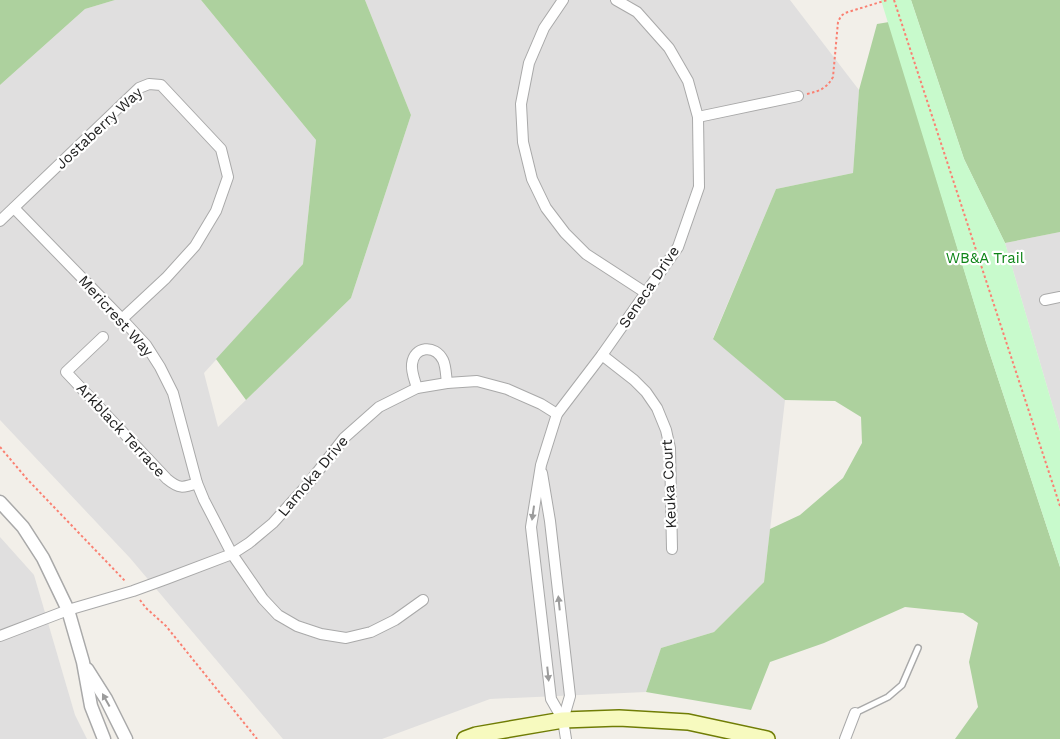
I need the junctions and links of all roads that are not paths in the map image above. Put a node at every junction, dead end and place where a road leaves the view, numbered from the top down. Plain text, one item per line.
1 (563, 0) edge
2 (616, 0) edge
3 (798, 96) road end
4 (698, 117) junction
5 (14, 208) junction
6 (0, 221) edge
7 (646, 293) junction
8 (1060, 297) edge
9 (1045, 300) dead end
10 (122, 319) junction
11 (104, 337) dead end
12 (602, 355) junction
13 (447, 383) junction
14 (417, 388) junction
15 (557, 414) junction
16 (541, 465) junction
17 (197, 483) junction
18 (0, 502) edge
19 (672, 549) dead end
20 (232, 554) junction
21 (423, 600) dead end
22 (68, 610) junction
23 (0, 636) edge
24 (918, 648) dead end
25 (84, 662) junction
26 (855, 713) joint
27 (563, 720) junction
28 (104, 739) edge
29 (126, 739) edge
30 (465, 739) edge
31 (566, 739) edge
32 (767, 739) edge
33 (845, 739) edge

1 - 7 street
2 - 4 street, Seneca Drive
3 - 4 street
4 - 7 street, Seneca Drive
5 - 6 street, Jostaberry Way
5 - 10 street, Mericrest Way
5 - 10 street, Jostaberry Way
7 - 12 street, Seneca Drive
8 - 9 street
10 - 17 street, Mericrest Way
11 - 17 street, Arkblack Terrace
12 - 15 street, Seneca Drive
12 - 19 street, Keuka Court
13 - 14 street, Lamoka Drive
13 - 14 street
13 - 15 street, Lamoka Drive
14 - 20 street, Lamoka Drive
15 - 16 street, Seneca Drive
27 -> 16 street, Seneca Drive
16 -> 27 street, Seneca Drive
17 - 20 street, Mericrest Way
18 - 22 street
20 - 21 street, Mericrest Way
20 - 22 street, Lamoka Drive
22 - 23 street, Lamoka Drive
22 - 25 street
24 - 26 lane
25 - 28 street
29 -> 25 street
26 - 33 street
27 - 30 main road
27 - 31 street
27 - 32 main road

